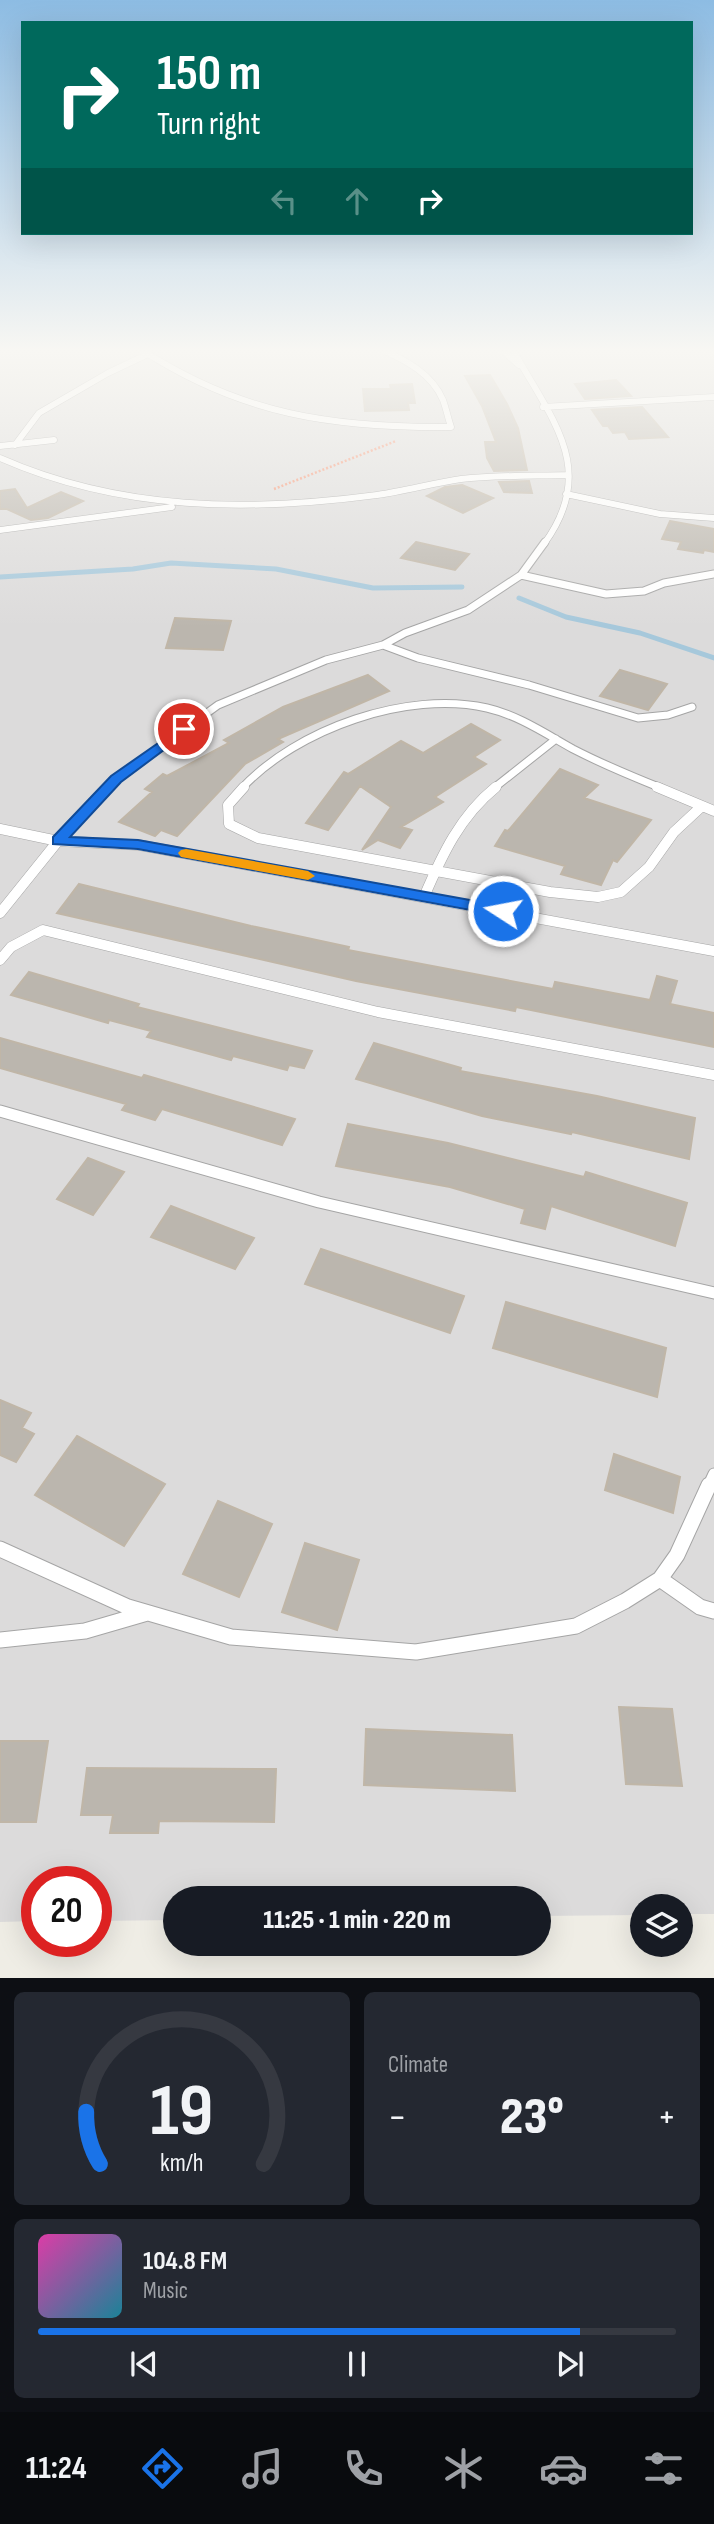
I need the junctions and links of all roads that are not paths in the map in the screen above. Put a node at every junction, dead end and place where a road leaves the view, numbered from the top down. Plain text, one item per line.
1 (17, 442) edge
2 (36, 442) edge
3 (564, 442) edge
4 (15, 445) junction
5 (0, 446) edge
6 (0, 458) edge
7 (568, 475) junction
8 (566, 494) junction
9 (186, 505) junction
10 (714, 518) edge
11 (0, 530) edge
12 (714, 574) edge
13 (521, 575) junction
14 (383, 645) junction
15 (692, 707) dead end
16 (556, 739) junction
17 (702, 806) junction
18 (714, 811) edge
19 (0, 829) edge
20 (58, 841) junction
21 (436, 872) junction
22 (425, 897) junction
23 (0, 913) edge
24 (714, 951) edge
25 (0, 960) edge
26 (714, 1075) edge
27 (0, 1111) edge
28 (714, 1293) edge
29 (714, 1474) edge
30 (0, 1549) edge
31 (660, 1580) junction
32 (714, 1611) edge
33 (147, 1613) junction
34 (0, 1640) edge

1 - 4 lane
2 - 4 lane
3 - 7 lane
4 - 5 lane
6 - 9 lane
7 - 8 lane
7 - 9 lane
8 - 10 lane
8 - 13 lane
9 - 11 lane
12 - 13 lane
13 - 14 lane
14 - 15 lane
14 - 20 lane
16 - 17 lane
16 - 21 lane
16 - 21 lane
17 - 18 lane
17 - 21 lane
19 - 20 lane
20 - 22 lane
20 - 23 lane
21 - 22 lane
22 - 24 lane
25 - 26 lane
27 - 28 lane
29 - 31 lane
30 - 33 lane
31 - 32 lane
31 - 33 lane
33 - 34 lane

